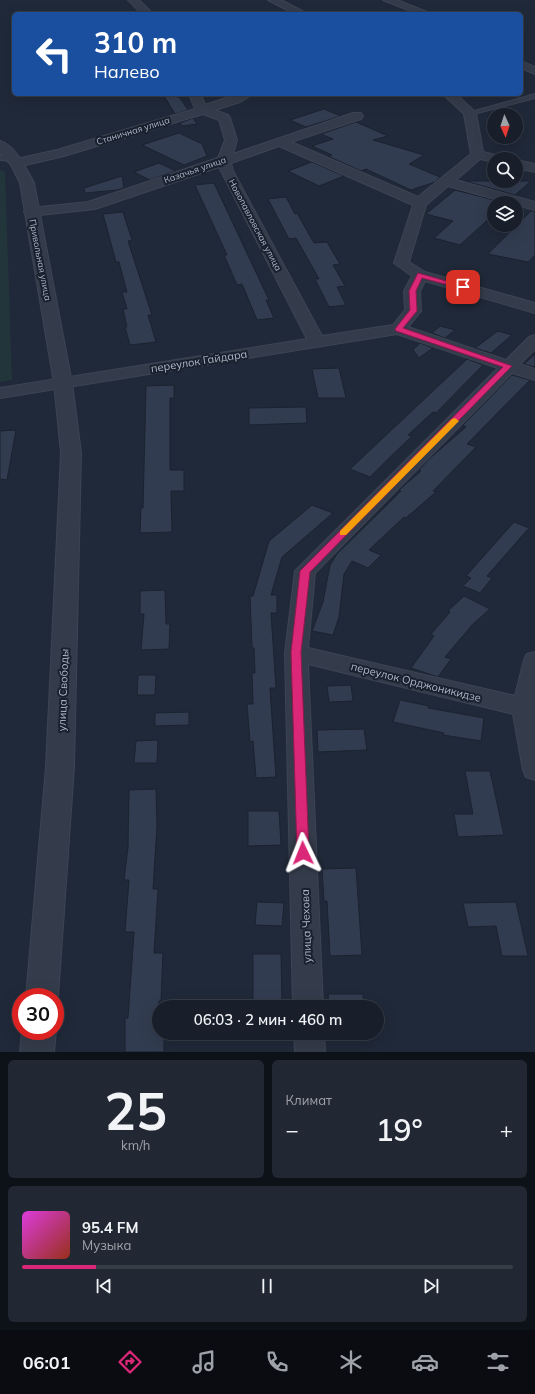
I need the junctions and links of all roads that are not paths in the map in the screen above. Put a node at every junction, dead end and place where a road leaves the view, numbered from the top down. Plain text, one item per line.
1 (132, 0) edge
2 (273, 0) edge
3 (388, 0) edge
4 (146, 12) edge
5 (299, 12) edge
6 (421, 12) edge
7 (523, 65) edge
8 (535, 71) edge
9 (196, 96) edge
10 (243, 96) edge
11 (452, 96) edge
12 (535, 96) edge
13 (201, 110) junction
14 (470, 113) junction
15 (356, 116) dead end
16 (279, 142) junction
17 (0, 146) edge
18 (477, 154) junction
19 (487, 157) edge
20 (10, 160) edge
21 (224, 160) junction
22 (523, 165) edge
23 (535, 168) edge
24 (446, 182) junction
25 (420, 203) junction
26 (535, 206) edge
27 (31, 212) junction
28 (420, 275) junction
29 (535, 308) edge
30 (398, 329) junction
31 (535, 340) edge
32 (317, 342) junction
33 (508, 366) junction
34 (535, 375) edge
35 (63, 383) junction
36 (0, 393) edge
37 (296, 652) junction
38 (535, 660) edge
39 (529, 709) edge
40 (535, 770) edge
41 (43, 988) edge
42 (308, 1000) edge
43 (38, 1040) edge
44 (309, 1040) edge
45 (37, 1052) edge
46 (310, 1052) edge

1 - 4 street
2 - 5 street
3 - 6 street
7 - 8 street
9 - 13 street
10 - 13 street, Станичная улица
11 - 14 street
12 - 14 lane
13 - 20 street, Станичная улица
13 - 21 street
14 - 18 street
15 - 16 street, Казачья улица
16 - 21 street, Казачья улица
16 - 25 street
17 - 20 street, Привольная улица
18 - 19 street
18 - 24 street
20 - 27 street, Привольная улица
21 - 27 street, Казачья улица
21 - 32 street, Новопавловская улица
22 - 23 street
24 - 25 street
24 - 26 street
25 - 28 street
27 - 35 street, Привольная улица
28 - 29 street
28 - 30 street
30 - 32 street, переулок Гайдара
30 - 33 street
31 - 33 street, улица Чехова
32 - 35 street, переулок Гайдара
33 - 34 street
33 - 37 street, улица Чехова
35 - 36 street, переулок Гайдара
35 - 41 street, улица Свободы
37 - 39 street, переулок Орджоникидзе
37 - 42 street, улица Чехова
38 - 39 street
39 - 40 street
43 - 45 street
44 - 46 street

